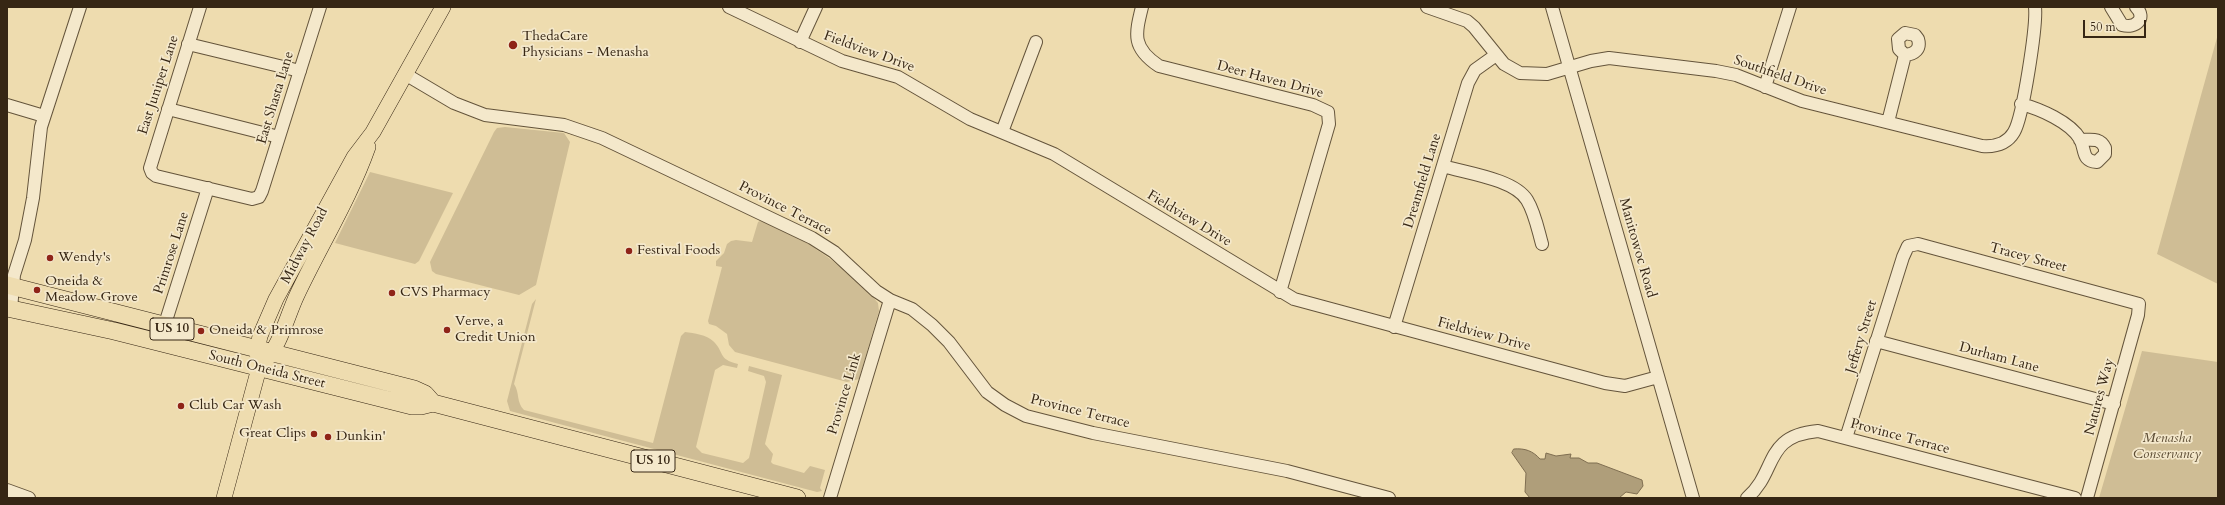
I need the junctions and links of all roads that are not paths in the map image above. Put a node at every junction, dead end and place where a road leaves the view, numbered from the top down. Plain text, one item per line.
1 (80, 7) edge
2 (200, 7) edge
3 (320, 7) edge
4 (443, 7) edge
5 (729, 7) edge
6 (816, 7) edge
7 (1142, 7) edge
8 (1427, 7) edge
9 (1552, 7) edge
10 (1790, 7) edge
11 (2035, 7) edge
12 (2111, 7) edge
13 (2136, 7) edge
14 (800, 42) junction
15 (1036, 42) dead end
16 (188, 44) junction
17 (1496, 55) junction
18 (1905, 55) dead end
19 (1568, 67) junction
20 (300, 71) junction
21 (405, 74) junction
22 (1765, 87) junction
23 (2022, 104) junction
24 (7, 105) edge
25 (168, 109) junction
26 (44, 116) junction
27 (1888, 122) junction
28 (1002, 132) junction
29 (279, 137) junction
30 (2080, 140) dead end
31 (1443, 166) junction
32 (208, 188) junction
33 (1542, 244) dead end
34 (1908, 246) joint
35 (9, 287) edge
36 (1280, 292) junction
37 (890, 300) junction
38 (2139, 304) joint
39 (9, 308) edge
40 (164, 327) junction
41 (1394, 327) junction
42 (1876, 341) junction
43 (264, 352) junction
44 (260, 368) junction
45 (1658, 377) junction
46 (433, 403) junction
47 (2114, 404) junction
48 (1846, 438) junction
49 (7, 490) edge
50 (29, 498) edge
51 (224, 498) edge
52 (797, 498) edge
53 (830, 498) edge
54 (1389, 498) edge
55 (1693, 498) edge
56 (1746, 498) edge
57 (2075, 498) edge
58 (2087, 498) edge

1 - 26 street
2 - 16 street, East Juniper Lane
3 - 20 street, East Shasta Lane
4 - 21 main road, Midway Road
5 - 14 street, Fieldview Drive
6 - 14 street
7 - 36 street, Deer Haven Drive
8 - 17 street, Southfield Drive
9 - 19 street, Manitowoc Road
10 - 22 street
11 - 23 street, Southfield Drive
12 - 13 street
14 - 28 street, Fieldview Drive
15 - 28 street
16 - 20 street
16 - 25 street, East Juniper Lane
17 - 19 street, Southfield Drive
17 - 31 street, Dreamfield Lane
18 - 27 street
19 - 22 street, Southfield Drive
19 - 45 street, Manitowoc Road
20 - 29 street, East Shasta Lane
21 - 37 street, Province Terrace
21 - 43 main road, Midway Road
22 - 27 street, Southfield Drive
23 - 27 street, Southfield Drive
23 - 30 street
24 - 26 street
25 - 29 street
25 - 32 street, East Juniper Lane
26 - 35 street
28 - 36 street, Fieldview Drive
29 - 32 street, East Shasta Lane
31 - 33 street
31 - 41 street, Dreamfield Lane
32 - 40 street, Primrose Lane
34 - 38 street, Tracey Street
34 - 42 street, Jeffery Street
35 - 39 street
35 - 40 highway, South Oneida Street / US 10
36 - 41 street, Fieldview Drive
37 - 53 street, Province Link
37 - 54 street, Province Terrace
38 - 47 street, Natures Way
39 - 44 highway, South Oneida Street / US 10
40 - 43 highway, South Oneida Street / US 10
41 - 45 street, Fieldview Drive
42 - 47 street, Durham Lane
42 - 48 street, Jeffery Street
43 - 44 main road, Midway Road
43 - 46 highway, South Oneida Street / US 10
44 - 46 highway, South Oneida Street / US 10
44 - 51 main road, Midway Road
45 - 55 street, Manitowoc Road
46 - 52 highway, South Oneida Street / US 10
47 - 58 street, Natures Way
48 - 56 street, Province Terrace
48 - 57 street, Province Terrace
49 - 50 street

